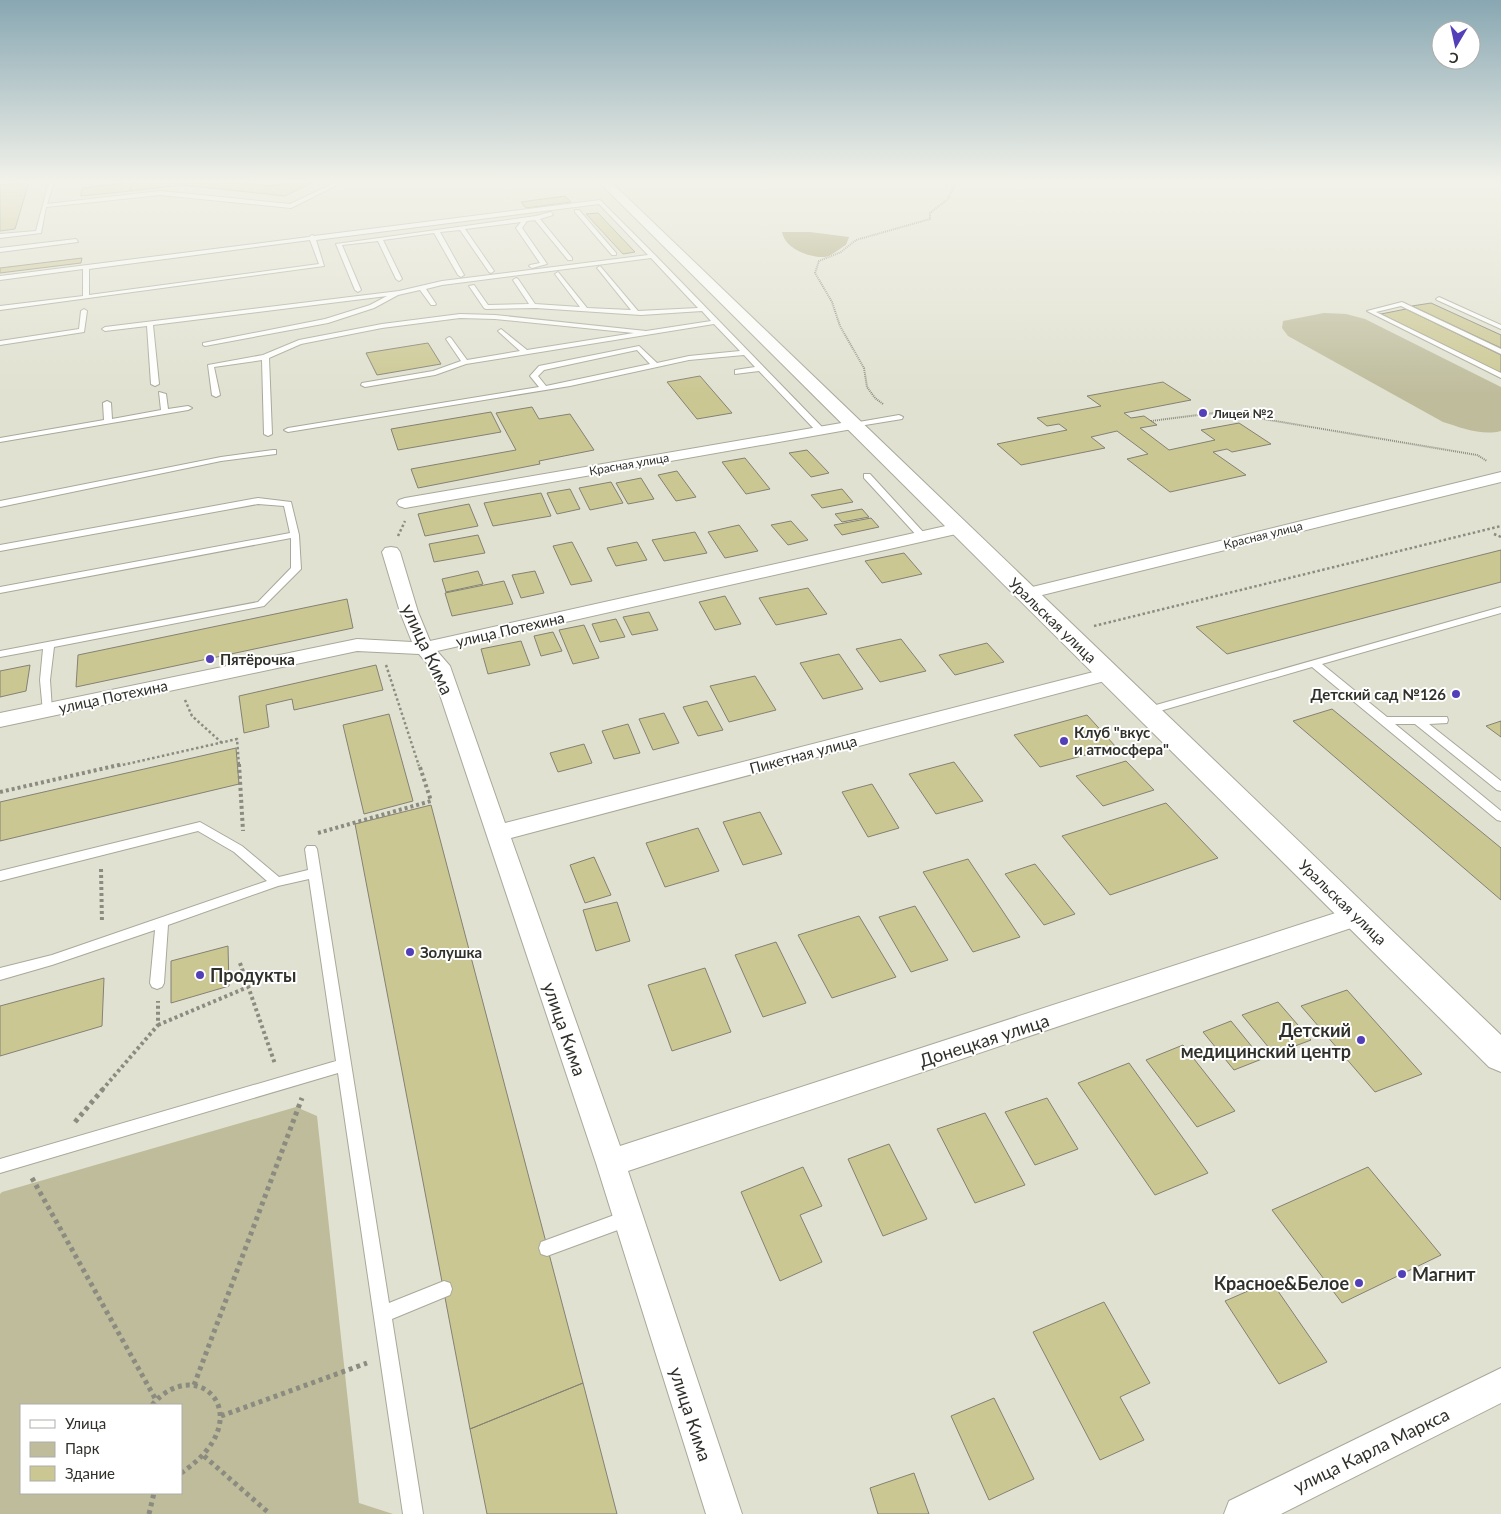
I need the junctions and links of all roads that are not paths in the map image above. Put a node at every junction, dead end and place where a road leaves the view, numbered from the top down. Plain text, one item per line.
1 (194, 253) edge
2 (318, 253) edge
3 (343, 253) edge
4 (386, 253) edge
5 (448, 253) edge
6 (479, 253) edge
7 (536, 253) edge
8 (565, 253) edge
9 (650, 253) edge
10 (677, 253) edge
11 (653, 256) junction
12 (570, 259) dead end
13 (86, 267) junction
14 (600, 268) dead end
15 (491, 271) junction
16 (558, 274) dead end
17 (461, 275) junction
18 (0, 278) edge
19 (399, 279) dead end
20 (426, 280) dead end
21 (516, 280) dead end
22 (472, 286) dead end
23 (422, 288) junction
24 (358, 290) dead end
25 (399, 293) junction
26 (86, 297) junction
27 (1439, 299) dead end
28 (433, 304) dead end
29 (533, 306) junction
30 (0, 308) edge
31 (585, 309) junction
32 (704, 309) junction
33 (84, 311) dead end
34 (636, 312) junction
35 (716, 322) junction
36 (150, 323) junction
37 (1501, 327) edge
38 (105, 328) dead end
39 (501, 331) dead end
40 (644, 332) junction
41 (449, 339) dead end
42 (0, 343) edge
43 (206, 344) dead end
44 (525, 352) junction
45 (1501, 352) edge
46 (747, 353) junction
47 (265, 357) junction
48 (465, 362) junction
49 (655, 365) junction
50 (761, 368) junction
51 (738, 372) dead end
52 (1501, 376) edge
53 (155, 384) dead end
54 (365, 386) dead end
55 (544, 388) junction
56 (162, 394) dead end
57 (216, 395) dead end
58 (107, 403) dead end
59 (188, 408) dead end
60 (165, 412) junction
61 (899, 417) road end
62 (108, 422) junction
63 (854, 425) junction
64 (288, 430) dead end
65 (820, 430) junction
66 (268, 434) dead end
67 (0, 440) edge
68 (273, 452) dead end
69 (1497, 470) edge
70 (866, 476) dead end
71 (405, 503) dead end
72 (0, 504) edge
73 (959, 528) junction
74 (295, 535) junction
75 (922, 536) junction
76 (0, 548) edge
77 (390, 552) dead end
78 (0, 590) edge
79 (1026, 594) junction
80 (1501, 610) edge
81 (49, 645) junction
82 (424, 648) junction
83 (0, 654) edge
84 (1315, 664) junction
85 (1109, 674) junction
86 (46, 710) junction
87 (1146, 711) junction
88 (0, 720) edge
89 (1443, 720) dead end
90 (1418, 721) junction
91 (1387, 722) junction
92 (1501, 787) edge
93 (1501, 818) edge
94 (498, 833) junction
95 (311, 849) road end
96 (314, 873) junction
97 (0, 876) edge
98 (277, 882) junction
99 (1357, 916) junction
100 (162, 922) junction
101 (0, 974) edge
102 (157, 983) road end
103 (1501, 1056) edge
104 (344, 1065) junction
105 (611, 1163) junction
106 (0, 1166) edge
107 (628, 1218) junction
108 (548, 1248) dead end
109 (444, 1289) dead end
110 (382, 1314) junction
111 (1501, 1385) edge
112 (413, 1514) edge
113 (724, 1514) edge
114 (1242, 1514) edge

1 - 13 lane
2 - 26 lane
3 - 24 lane
4 - 19 lane
5 - 17 lane
6 - 15 lane
7 - 15 lane
8 - 12 lane
9 - 11 lane
10 - 63 street, Уральская улица
11 - 23 lane
11 - 32 lane
13 - 18 lane
13 - 26 lane
14 - 34 lane
15 - 17 lane
16 - 31 lane
17 - 20 lane
21 - 29 lane
22 - 29 lane
23 - 25 lane
23 - 28 lane
25 - 36 lane
25 - 43 lane
26 - 30 lane
27 - 37 lane
29 - 31 lane
31 - 34 lane
32 - 34 lane
32 - 35 lane
33 - 42 lane
35 - 40 lane
35 - 46 lane
36 - 38 lane
36 - 53 lane
39 - 44 lane
40 - 44 lane
40 - 47 lane
41 - 48 lane
44 - 48 lane
45 - 52 lane
46 - 49 lane
46 - 50 lane
47 - 57 lane
47 - 66 lane
48 - 54 lane
49 - 55 lane
49 - 55 lane
50 - 51 lane
50 - 65 lane
55 - 64 lane
56 - 60 lane
58 - 62 lane
59 - 60 lane
60 - 62 lane
61 - 63 lane
62 - 67 lane
63 - 65 street, Красная улица
63 - 73 street, Уральская улица
65 - 71 street, Красная улица
68 - 72 lane
69 - 79 street, Красная улица
70 - 75 lane
73 - 75 street, улица Потехина
73 - 79 street, Уральская улица
74 - 76 lane
74 - 78 lane
74 - 81 lane
75 - 82 street, улица Потехина
77 - 82 street, улица Кима
79 - 85 street, Уральская улица
80 - 84 lane
81 - 83 lane
81 - 86 lane
82 - 86 street, улица Потехина
82 - 94 street, улица Кима
84 - 87 lane
84 - 91 lane
85 - 87 street, Уральская улица
85 - 94 street, Пикетная улица
86 - 88 street, улица Потехина
87 - 99 street, Уральская улица
89 - 90 lane
90 - 91 lane
90 - 92 lane
91 - 93 lane
94 - 105 street, улица Кима
95 - 96 lane
96 - 98 lane
96 - 104 lane
97 - 98 lane
98 - 100 lane
99 - 103 street, Уральская улица
99 - 105 street, Донецкая улица
100 - 101 lane
100 - 102 lane
104 - 106 lane
104 - 110 lane
105 - 107 street, улица Кима
107 - 108 lane
107 - 113 street, улица Кима
109 - 110 lane
110 - 112 lane
111 - 114 street, улица Карла Маркса

